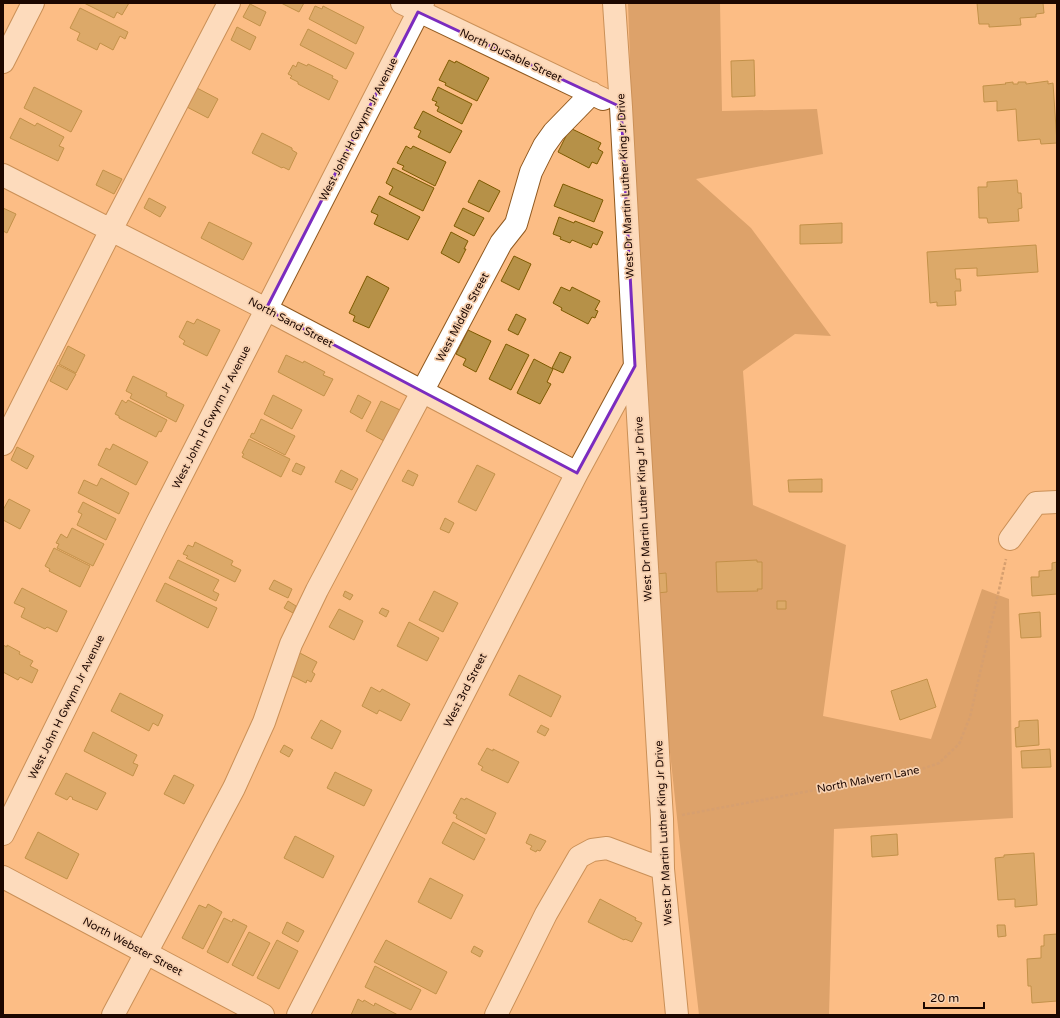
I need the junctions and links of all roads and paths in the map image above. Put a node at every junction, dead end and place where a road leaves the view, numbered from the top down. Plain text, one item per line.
1 (33, 3) edge
2 (229, 3) edge
3 (614, 3) edge
4 (414, 6) edge
5 (3, 62) edge
6 (592, 93) junction
7 (621, 107) junction
8 (3, 175) edge
9 (110, 230) junction
10 (266, 309) junction
11 (635, 366) junction
12 (423, 392) junction
13 (3, 444) edge
14 (577, 473) junction
15 (1057, 502) edge
16 (1010, 539) joint
17 (662, 819) junction
18 (3, 834) edge
19 (663, 869) junction
20 (3, 877) edge
21 (147, 954) junction
22 (114, 1015) edge
23 (263, 1015) edge
24 (298, 1015) edge
25 (496, 1015) edge
26 (677, 1015) edge

1 - 5 street
2 - 9 street
3 - 7 street, West Dr Martin Luther King Jr Drive
4 - 6 street, North DuSable Street
4 - 10 street, West John H Gwynn Jr Avenue
6 - 7 street, North DuSable Street
6 - 12 street, West Middle Street
7 - 11 street, West Dr Martin Luther King Jr Drive
8 - 9 street, North Sand Street
9 - 10 street, North Sand Street
9 - 13 street
10 - 12 street, North Sand Street
10 - 18 street, West John H Gwynn Jr Avenue
11 - 14 street, West 3rd Street
11 - 17 street, West Dr Martin Luther King Jr Drive
12 - 14 street, North Sand Street
12 - 21 street, West Middle Street
14 - 24 street, West 3rd Street
15 - 16 street
16 - 17 path, North Malvern Lane
17 - 19 street, West Dr Martin Luther King Jr Drive
19 - 25 street
19 - 26 street, West Dr Martin Luther King Jr Drive
20 - 21 street, North Webster Street
21 - 22 street, West Middle Street
21 - 23 street, North Webster Street

